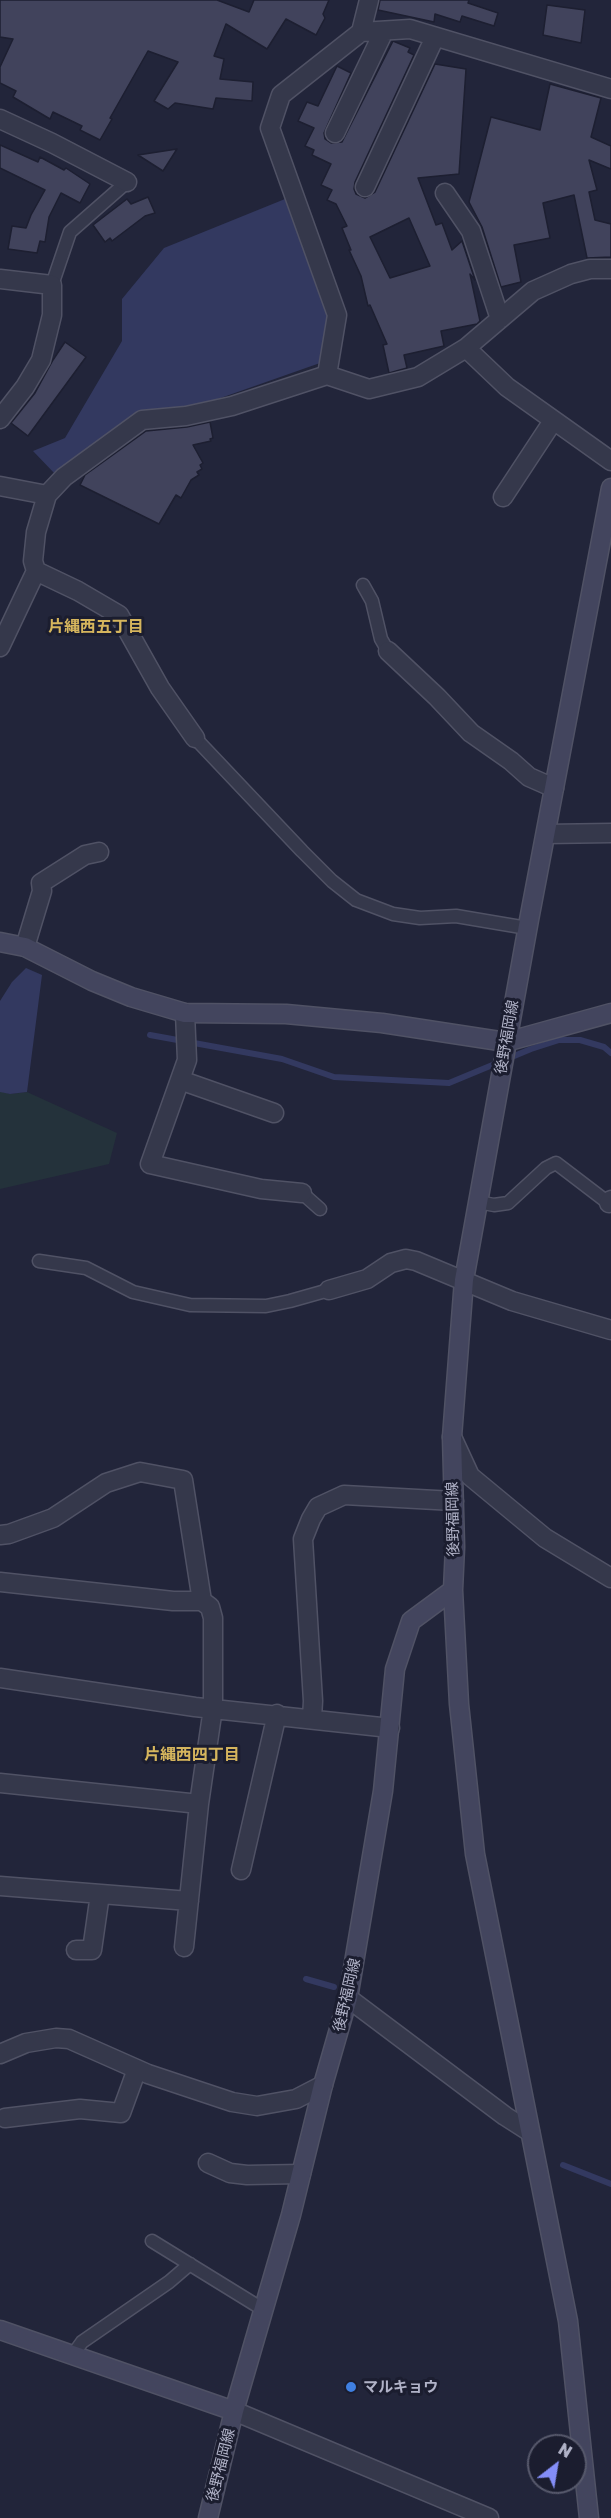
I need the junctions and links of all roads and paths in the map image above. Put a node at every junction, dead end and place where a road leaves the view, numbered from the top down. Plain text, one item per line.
1 (369, 0) edge
2 (384, 31) junction
3 (361, 32) junction
4 (435, 37) junction
5 (611, 89) edge
6 (0, 119) edge
7 (335, 133) dead end
8 (128, 182) joint
9 (364, 187) dead end
10 (445, 193) dead end
11 (611, 269) edge
12 (0, 279) edge
13 (52, 285) junction
14 (500, 319) junction
15 (466, 348) junction
16 (327, 375) junction
17 (0, 419) edge
18 (553, 421) junction
19 (611, 461) edge
20 (0, 486) edge
21 (611, 488) edge
22 (47, 495) junction
23 (504, 497) dead end
24 (36, 571) junction
25 (363, 585) dead end
26 (0, 647) edge
27 (388, 651) joint
28 (195, 738) joint
29 (554, 788) junction
30 (611, 833) edge
31 (546, 834) junction
32 (99, 852) dead end
33 (527, 928) junction
34 (0, 942) edge
35 (25, 948) junction
36 (185, 1012) junction
37 (611, 1012) edge
38 (507, 1042) junction
39 (180, 1080) junction
40 (274, 1113) dead end
41 (302, 1193) joint
42 (478, 1202) junction
43 (610, 1203) edge
44 (320, 1209) dead end
45 (39, 1261) dead end
46 (464, 1281) junction
47 (329, 1290) joint
48 (611, 1330) edge
49 (452, 1437) junction
50 (454, 1501) junction
51 (0, 1535) edge
52 (611, 1578) edge
53 (0, 1582) edge
54 (453, 1590) junction
55 (202, 1601) junction
56 (0, 1678) edge
57 (213, 1708) junction
58 (277, 1714) junction
59 (312, 1718) junction
60 (390, 1728) junction
61 (0, 1783) edge
62 (199, 1804) junction
63 (241, 1870) dead end
64 (0, 1886) edge
65 (100, 1894) junction
66 (189, 1901) junction
67 (184, 1947) dead end
68 (92, 1951) dead end
69 (348, 1998) junction
70 (0, 2054) edge
71 (137, 2069) junction
72 (323, 2085) junction
73 (5, 2118) dead end
74 (530, 2132) junction
75 (208, 2163) dead end
76 (301, 2174) junction
77 (152, 2241) dead end
78 (190, 2264) junction
79 (264, 2310) junction
80 (0, 2330) edge
81 (72, 2356) junction
82 (234, 2411) junction
83 (208, 2518) edge
84 (489, 2518) edge
85 (589, 2518) edge

1 - 3 street
2 - 3 street
2 - 4 street
2 - 7 street
3 - 16 street
4 - 5 street
4 - 9 street
6 - 8 street
8 - 13 lane
10 - 14 street
11 - 14 street
12 - 13 street
13 - 17 street
14 - 15 street
15 - 16 street
15 - 18 street
16 - 22 street
18 - 19 street
18 - 23 street
20 - 22 street
21 - 29 main road, 後野福岡線
22 - 24 street
24 - 26 street
24 - 28 street
25 - 27 lane
27 - 29 street
28 - 33 lane
29 - 31 main road, 後野福岡線
30 - 31 street
31 - 33 main road, 後野福岡線
32 - 35 street
33 - 38 main road, 後野福岡線
34 - 35 main road
35 - 36 main road
36 - 38 main road
36 - 39 street
37 - 38 main road
38 - 42 main road, 後野福岡線
39 - 40 street
39 - 41 street
41 - 44 lane
42 - 43 lane
42 - 46 main road, 後野福岡線
45 - 47 lane
46 - 47 street
46 - 48 street
46 - 49 main road, 後野福岡線
49 - 50 main road, 後野福岡線
49 - 52 street
50 - 54 main road, 後野福岡線
50 - 59 street
51 - 55 street
53 - 55 street
54 - 60 main road, 後野福岡線
54 - 74 main road
55 - 57 street
56 - 57 street
57 - 58 street
57 - 62 street
58 - 59 street
58 - 63 street
59 - 60 street
60 - 69 main road, 後野福岡線
61 - 62 street
62 - 66 street
64 - 65 street
65 - 66 street
65 - 68 street
66 - 67 street
69 - 72 main road, 後野福岡線
69 - 74 street
70 - 71 street
71 - 72 street
71 - 73 street
72 - 76 main road, 後野福岡線
74 - 85 main road
75 - 76 street
76 - 79 main road, 後野福岡線
77 - 78 lane
78 - 79 lane
78 - 81 lane
79 - 82 main road, 後野福岡線
80 - 81 main road
81 - 82 main road
82 - 83 main road, 後野福岡線
82 - 84 street

